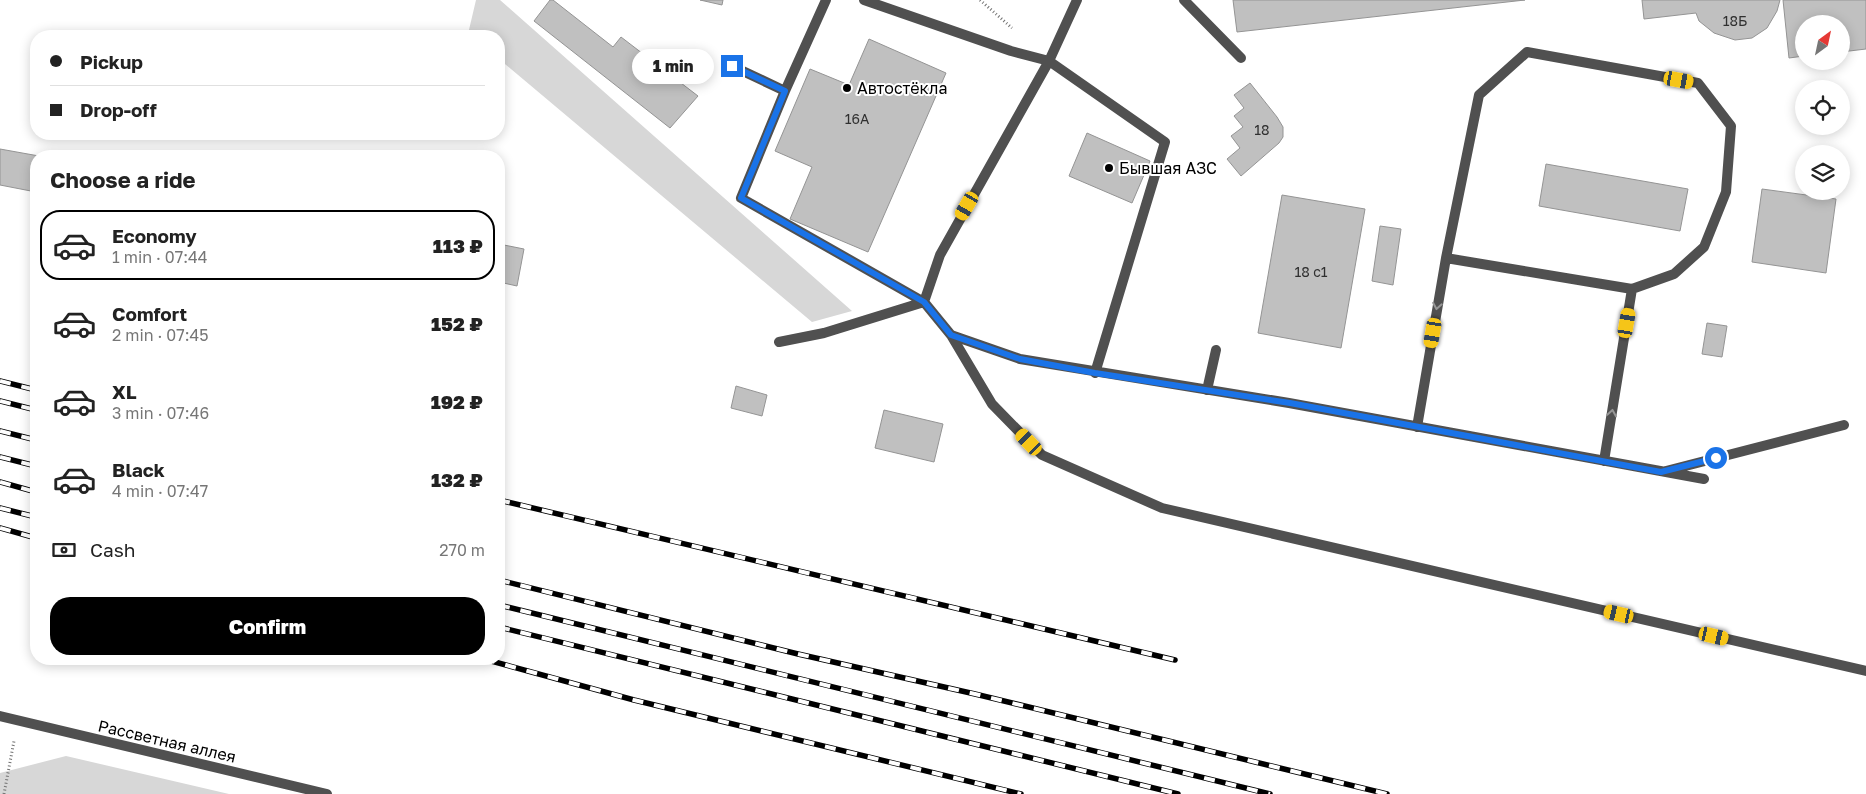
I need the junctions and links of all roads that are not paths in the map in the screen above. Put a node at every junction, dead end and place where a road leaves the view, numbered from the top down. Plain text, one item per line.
1 (826, 0) edge
2 (864, 0) edge
3 (1077, 0) edge
4 (1184, 0) edge
5 (1241, 58) dead end
6 (1049, 61) junction
7 (732, 66) dead end
8 (785, 91) junction
9 (1446, 258) junction
10 (1632, 289) junction
11 (924, 302) junction
12 (951, 335) junction
13 (779, 342) dead end
14 (1216, 350) dead end
15 (1095, 373) junction
16 (1207, 390) junction
17 (1844, 425) dead end
18 (1417, 427) junction
19 (1604, 461) junction
20 (1661, 472) junction
21 (1704, 479) dead end
22 (1866, 671) edge
23 (0, 716) edge
24 (327, 794) edge

1 - 8 street
2 - 6 street
3 - 6 street
4 - 5 street
6 - 11 street
6 - 15 street
7 - 8 street
8 - 11 street
9 - 10 street
9 - 10 street
9 -> 18 street
19 -> 10 street
11 - 12 street
11 - 13 street
12 - 15 street
12 - 22 street
14 - 16 street
15 - 16 street
16 - 18 street
17 - 20 street
18 - 19 street
19 - 20 street
20 - 21 street
23 - 24 street, Рассветная аллея

